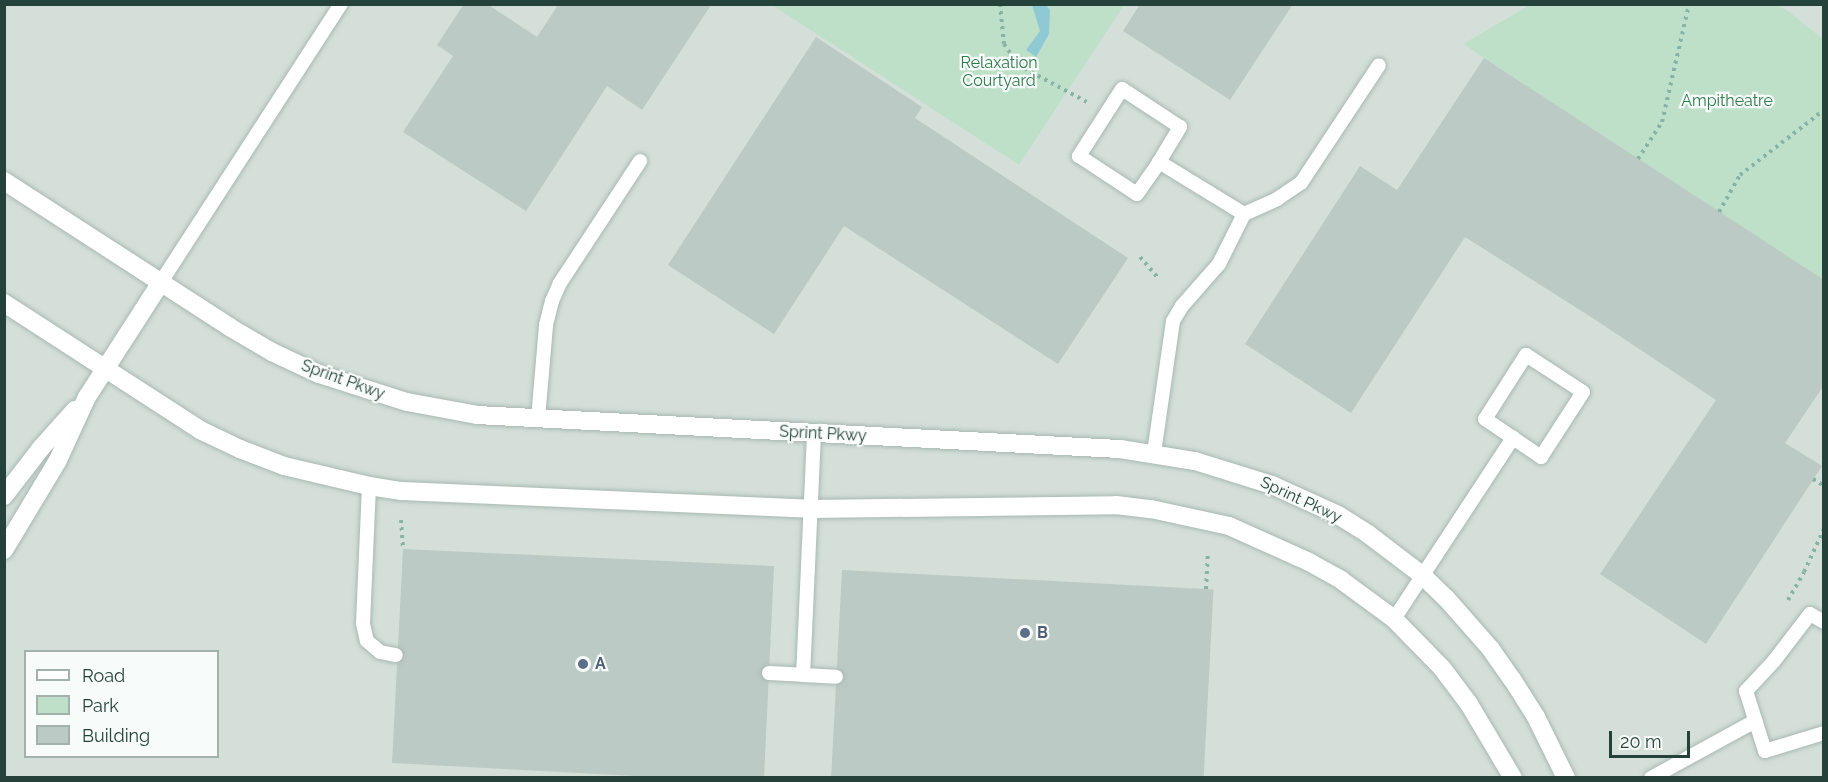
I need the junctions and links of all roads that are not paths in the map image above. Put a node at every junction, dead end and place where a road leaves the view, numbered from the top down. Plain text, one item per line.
1 (341, 4) edge
2 (1379, 65) dead end
3 (640, 161) dead end
4 (1159, 162) junction
5 (4, 181) edge
6 (1244, 214) junction
7 (161, 282) junction
8 (4, 303) edge
9 (105, 369) junction
10 (87, 397) junction
11 (538, 419) junction
12 (814, 434) junction
13 (1513, 438) junction
14 (1154, 453) junction
15 (369, 486) junction
16 (4, 496) edge
17 (810, 509) junction
18 (4, 550) edge
19 (1422, 575) junction
20 (1394, 619) junction
21 (1824, 622) edge
22 (396, 656) dead end
23 (770, 673) dead end
24 (803, 675) junction
25 (836, 676) dead end
26 (1755, 721) junction
27 (1824, 733) edge
28 (1513, 777) edge
29 (1566, 777) edge
30 (1651, 777) edge

1 - 7 lane
2 - 6 lane
3 - 11 lane
4 - 4 lane
4 - 6 lane
5 - 7 street, Sprint Pkwy
6 - 14 lane
7 - 9 street
7 - 11 street, Sprint Pkwy
8 - 9 street
9 - 10 street
9 - 15 street
10 - 16 street
10 - 18 street
11 - 12 street, Sprint Pkwy
12 - 14 street, Sprint Pkwy
12 - 17 lane
13 - 13 lane
13 - 19 lane
14 - 19 street, Sprint Pkwy
15 - 17 street
15 - 22 lane
17 - 20 street
17 - 24 lane
19 - 20 lane
19 - 29 street, Sprint Pkwy
20 - 28 street
21 - 26 lane
23 - 24 lane
24 - 25 lane
26 - 27 lane
26 - 30 lane

